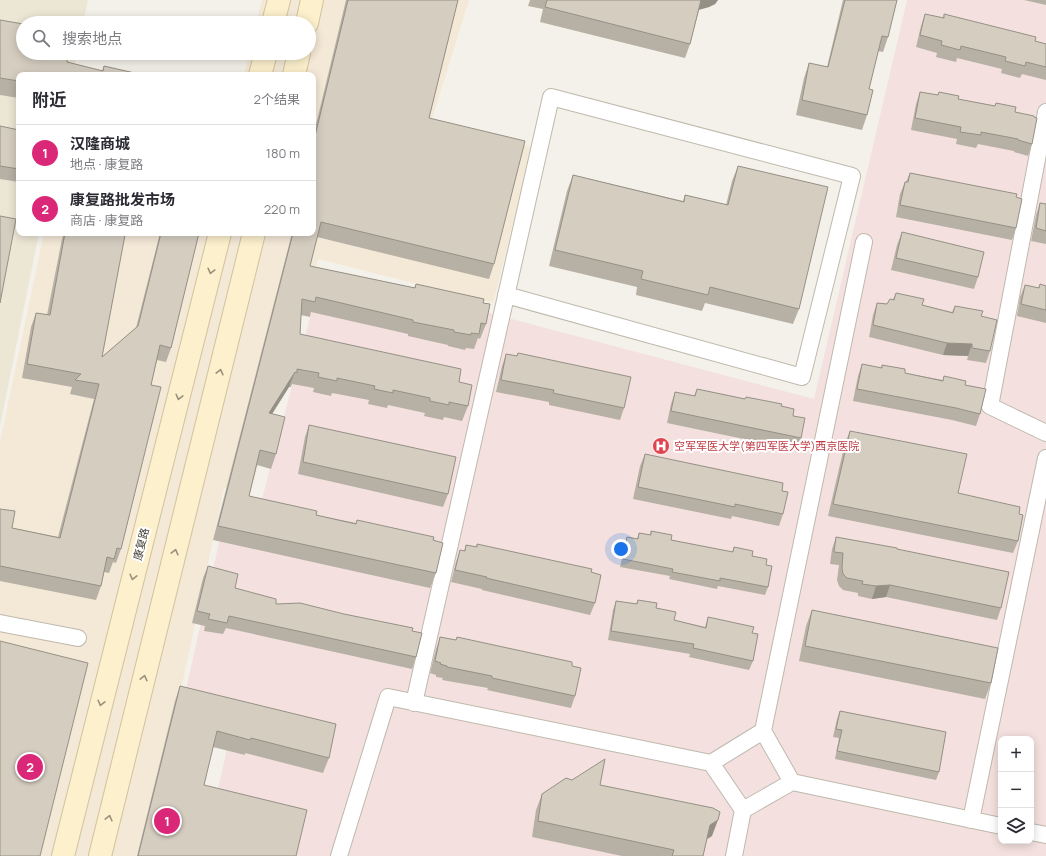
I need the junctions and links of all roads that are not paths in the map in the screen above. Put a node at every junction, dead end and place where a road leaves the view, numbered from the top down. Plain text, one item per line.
1 (279, 0) edge
2 (312, 0) edge
3 (276, 16) edge
4 (308, 16) edge
5 (264, 60) edge
6 (297, 60) edge
7 (261, 72) edge
8 (295, 72) edge
9 (1046, 112) edge
10 (219, 236) edge
11 (253, 236) edge
12 (864, 242) dead end
13 (506, 296) junction
14 (1046, 433) edge
15 (1046, 458) edge
16 (0, 623) edge
17 (78, 638) dead end
18 (414, 703) junction
19 (763, 731) junction
20 (712, 763) junction
21 (792, 782) junction
22 (743, 810) junction
23 (971, 820) junction
24 (998, 825) edge
25 (1034, 833) edge
26 (1046, 835) edge
27 (63, 856) edge
28 (100, 856) edge
29 (339, 856) edge
30 (734, 856) edge

1 - 3 main road
2 - 4 main road
5 - 7 main road
6 - 8 main road
9 - 14 street
10 -> 27 main road, 康复路
28 -> 11 main road
12 - 19 street
13 - 13 street
13 - 18 street
15 - 23 street
16 - 17 street
18 - 20 street
18 - 29 street
19 - 20 street
19 - 21 street
20 - 22 street
21 - 22 street
21 - 23 street
22 - 30 street
23 - 24 street
25 - 26 street

